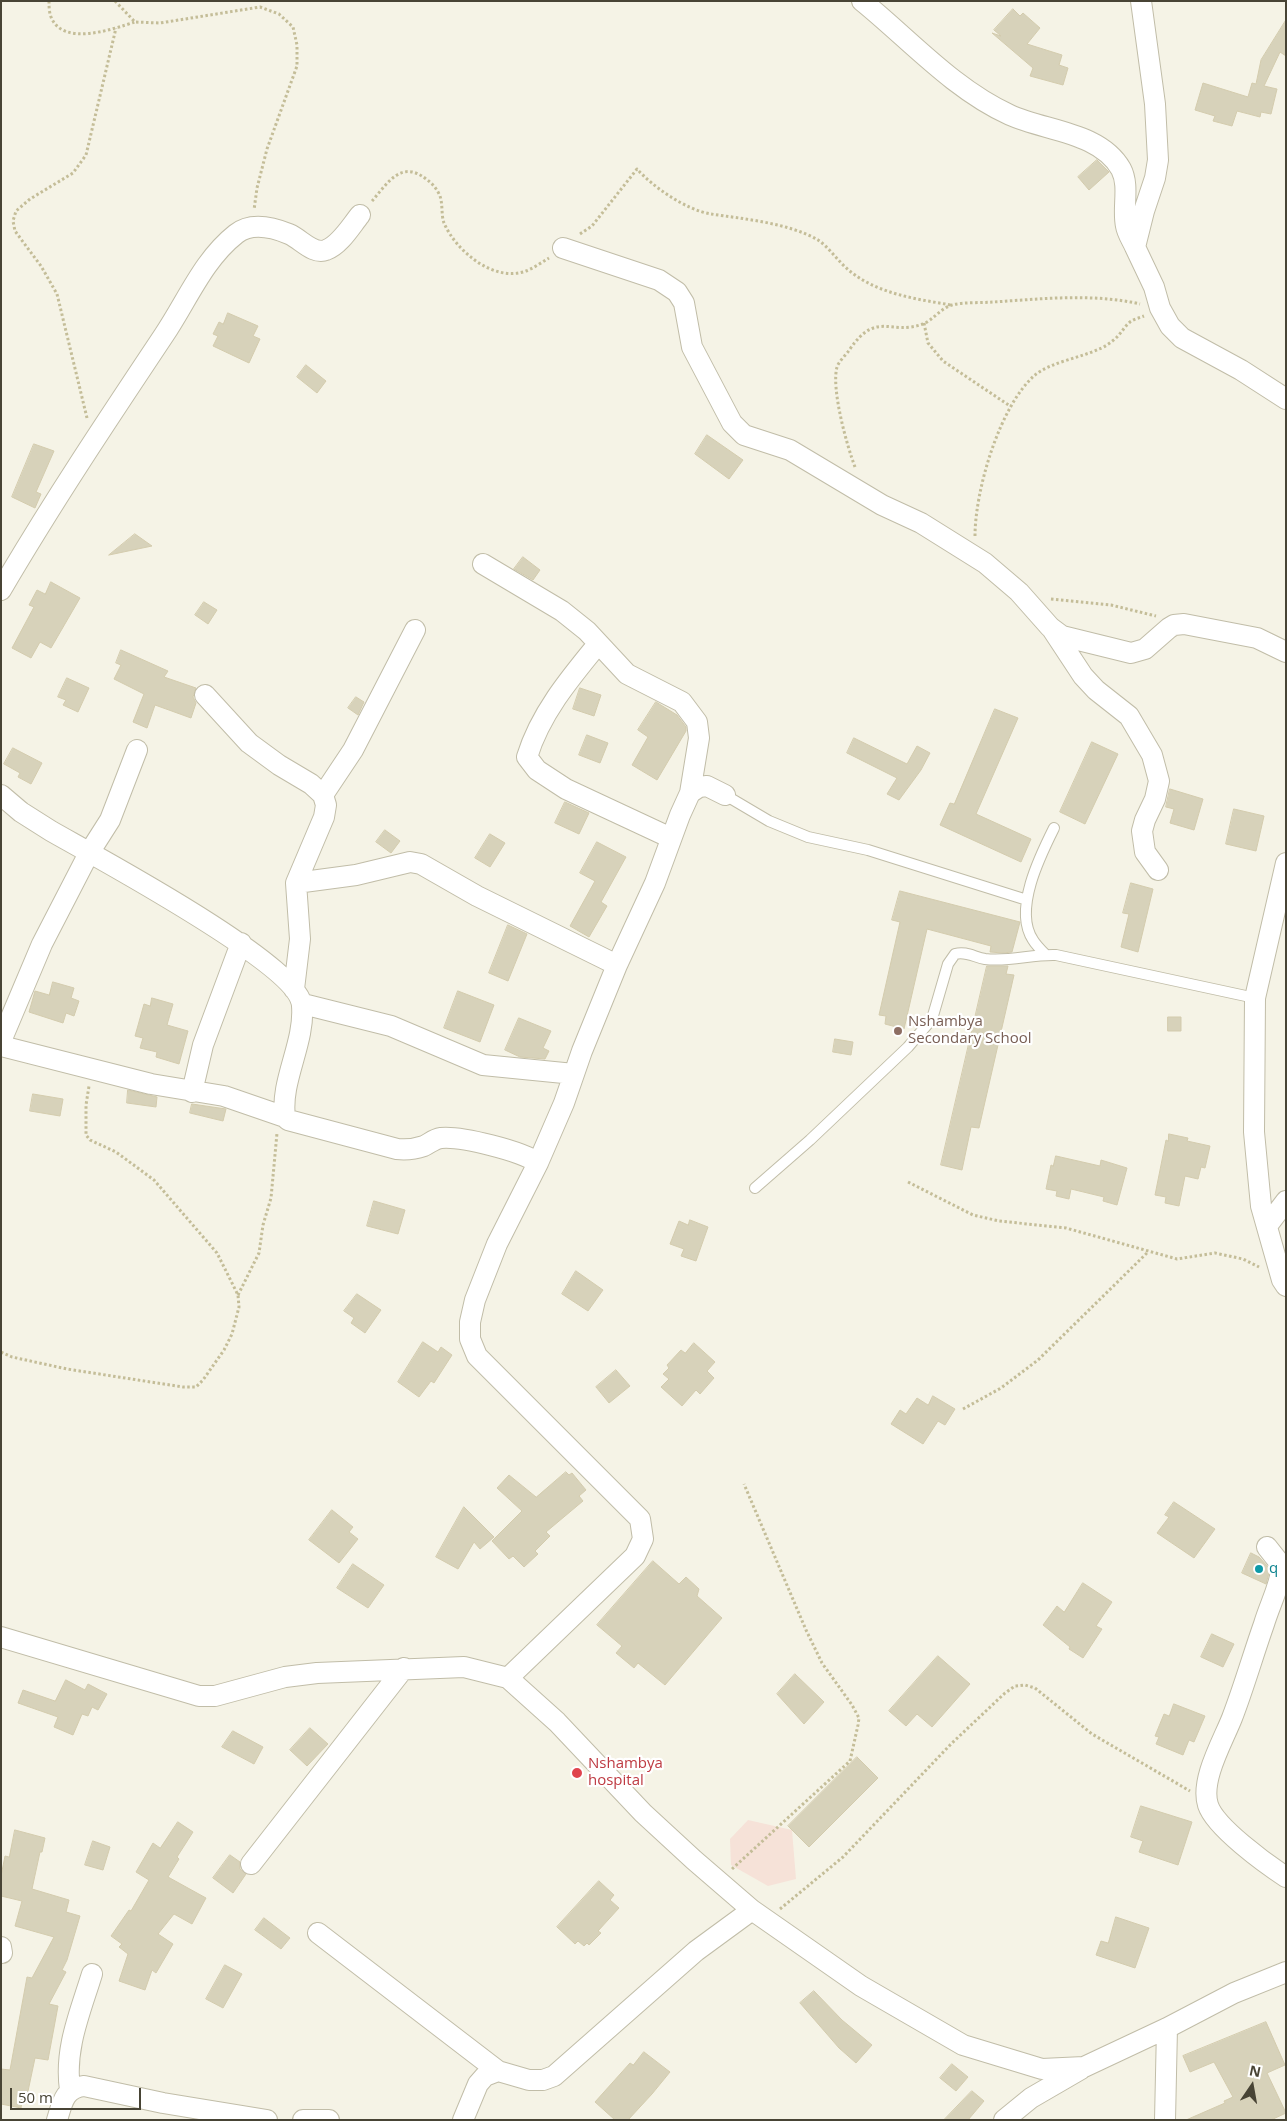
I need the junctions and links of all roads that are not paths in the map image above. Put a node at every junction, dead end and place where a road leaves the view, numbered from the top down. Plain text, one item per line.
1 (862, 1) edge
2 (1141, 1) edge
3 (360, 215) road end
4 (1134, 247) junction
5 (563, 248) road end
6 (1286, 399) edge
7 (483, 564) dead end
8 (1, 590) edge
9 (1050, 627) junction
10 (416, 630) dead end
11 (598, 644) junction
12 (1286, 652) edge
13 (205, 695) dead end
14 (137, 750) dead end
15 (690, 793) junction
16 (1, 795) edge
17 (323, 795) junction
18 (725, 795) joint
19 (1054, 828) dead end
20 (671, 838) junction
21 (89, 853) junction
22 (1286, 863) edge
23 (1158, 870) dead end
24 (296, 883) junction
25 (1027, 900) junction
26 (241, 943) junction
27 (1046, 954) junction
28 (618, 965) junction
29 (298, 996) junction
30 (1255, 998) junction
31 (1, 1041) edge
32 (1, 1046) edge
33 (574, 1074) junction
34 (192, 1092) junction
35 (282, 1116) junction
36 (538, 1163) junction
37 (755, 1188) dead end
38 (1286, 1201) edge
39 (1267, 1226) junction
40 (1284, 1283) edge
41 (1267, 1548) dead end
42 (1, 1637) edge
43 (404, 1668) junction
44 (508, 1678) junction
45 (251, 1864) dead end
46 (1286, 1877) edge
47 (760, 1914) junction
48 (318, 1933) dead end
49 (1286, 1972) edge
50 (92, 1974) dead end
51 (1167, 2028) junction
52 (1084, 2067) junction
53 (498, 2071) junction
54 (70, 2090) junction
55 (57, 2120) edge
56 (267, 2120) edge
57 (303, 2120) edge
58 (329, 2120) edge
59 (463, 2120) edge
60 (1004, 2120) edge
61 (1165, 2120) edge

1 - 4 street
2 - 4 street
3 - 8 street
4 - 6 street
5 - 9 street
7 - 11 street
9 - 12 street
9 - 23 street
10 - 17 street
11 - 15 street
11 - 20 street
13 - 17 street
14 - 21 street
15 - 18 street
15 - 20 street
16 - 21 street
17 - 24 street
18 - 25 lane
19 - 25 lane
20 - 28 street
21 - 26 street
21 - 31 street
22 - 30 street
24 - 28 street
24 - 29 street
25 - 27 lane
26 - 29 street
26 - 34 street
27 - 30 lane
27 - 37 lane
28 - 33 street
29 - 33 street
29 - 35 street
30 - 39 street
32 - 34 street
33 - 36 street
34 - 35 street
35 - 36 street
36 - 44 street
38 - 39 street
39 - 40 street
41 - 46 street
42 - 43 street
43 - 44 street
43 - 45 street
44 - 47 street
47 - 52 street
47 - 53 street
48 - 53 street
49 - 51 street
50 - 54 street
51 - 52 street
51 - 61 street
52 - 60 street
53 - 59 street
54 - 55 street
54 - 56 street
57 - 58 street

